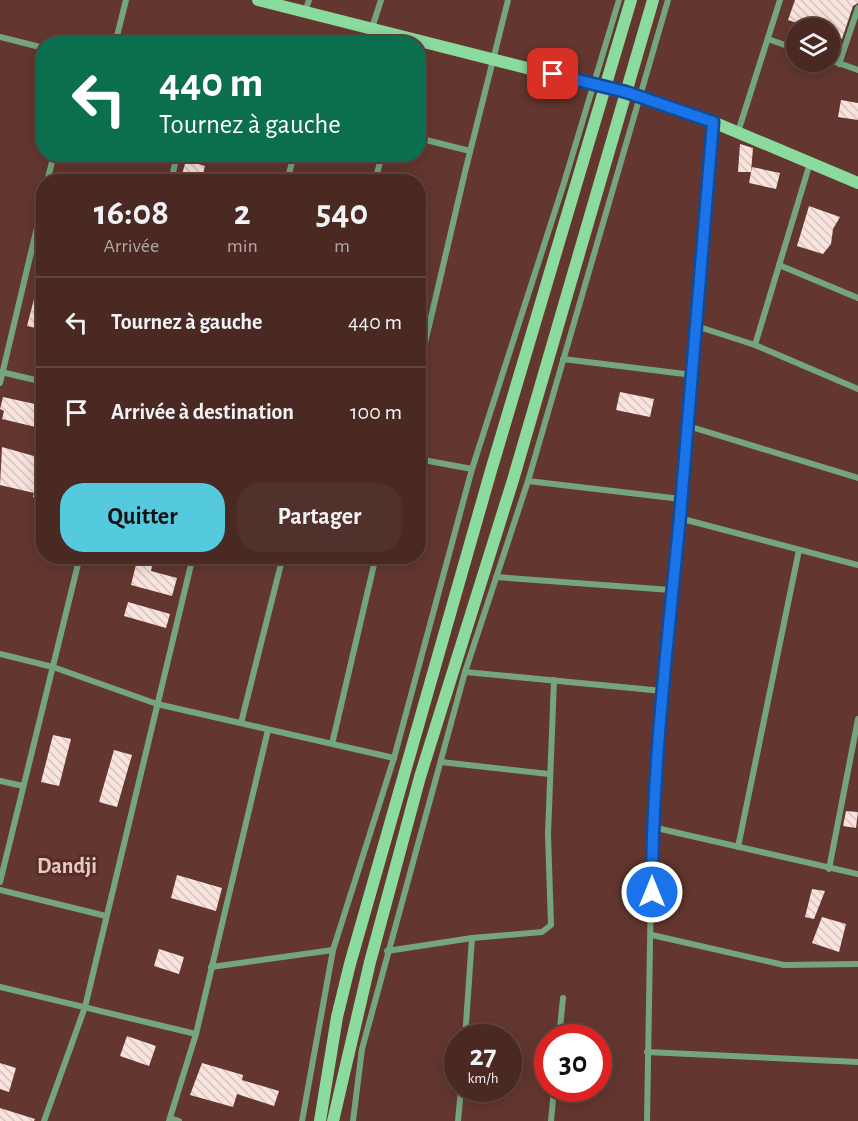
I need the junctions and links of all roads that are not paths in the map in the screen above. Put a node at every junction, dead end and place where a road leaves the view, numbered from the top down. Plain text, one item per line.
1 (126, 0) edge
2 (258, 0) edge
3 (381, 0) edge
4 (508, 0) edge
5 (619, 0) edge
6 (631, 0) edge
7 (653, 0) edge
8 (668, 0) edge
9 (780, 0) edge
10 (307, 6) edge
11 (858, 9) edge
12 (372, 28) junction
13 (117, 36) edge
14 (403, 36) edge
15 (0, 37) edge
16 (768, 39) junction
17 (426, 42) edge
18 (786, 45) edge
19 (36, 46) edge
20 (493, 59) junction
21 (840, 61) edge
22 (840, 64) edge
23 (858, 70) edge
24 (599, 85) junction
25 (626, 92) junction
26 (640, 97) junction
27 (713, 122) junction
28 (738, 132) junction
29 (426, 140) edge
30 (470, 151) junction
31 (810, 162) junction
32 (858, 183) edge
33 (36, 230) edge
34 (779, 265) junction
35 (858, 298) edge
36 (696, 326) junction
37 (426, 339) edge
38 (755, 345) junction
39 (563, 359) junction
40 (1, 372) edge
41 (693, 375) junction
42 (36, 380) edge
43 (0, 383) edge
44 (858, 389) edge
45 (688, 426) junction
46 (426, 460) edge
47 (472, 469) junction
48 (858, 478) edge
49 (528, 481) junction
50 (681, 500) junction
51 (679, 518) junction
52 (799, 550) junction
53 (78, 564) edge
54 (191, 564) edge
55 (281, 564) edge
56 (374, 564) edge
57 (858, 565) edge
58 (496, 577) junction
59 (671, 590) junction
60 (0, 654) edge
61 (53, 667) junction
62 (465, 672) junction
63 (554, 680) junction
64 (663, 691) junction
65 (157, 704) junction
66 (858, 719) edge
67 (241, 723) junction
68 (268, 730) junction
69 (332, 744) junction
70 (394, 758) junction
71 (441, 762) junction
72 (549, 774) junction
73 (0, 781) edge
74 (23, 786) junction
75 (652, 827) junction
76 (738, 847) junction
77 (829, 868) junction
78 (858, 874) edge
79 (0, 882) edge
80 (0, 890) edge
81 (106, 916) junction
82 (652, 935) junction
83 (472, 938) junction
84 (333, 950) junction
85 (387, 951) junction
86 (858, 964) edge
87 (211, 967) junction
88 (0, 987) edge
89 (563, 999) dead end
90 (85, 1007) junction
91 (466, 1024) edge
92 (560, 1024) edge
93 (196, 1034) junction
94 (647, 1052) junction
95 (858, 1062) edge
96 (460, 1102) edge
97 (553, 1102) edge
98 (169, 1119) edge
99 (44, 1121) edge
100 (179, 1121) edge
101 (302, 1121) edge
102 (320, 1121) edge
103 (333, 1121) edge
104 (353, 1121) edge
105 (458, 1121) edge
106 (551, 1121) edge
107 (647, 1121) edge

1 - 13 street
2 - 10 street
3 - 12 street
4 - 20 street
5 - 24 street
6 - 24 street
7 - 25 street
8 - 26 street
9 - 16 street
10 - 12 street
11 - 21 street
12 - 14 street
15 - 19 street
16 - 18 street
16 - 28 street
17 - 20 street
20 - 24 street
20 - 30 street
22 - 23 street
24 - 25 street
24 - 47 street
24 - 102 street
25 - 26 street
25 - 103 street
26 - 27 street
26 - 39 street
27 - 28 street
27 - 36 street
28 - 31 street
29 - 30 street
30 - 37 street
31 - 32 street
31 - 34 street
33 - 40 street
34 - 35 street
34 - 38 street
36 - 38 street
36 - 41 street
38 - 44 street
39 - 41 street
39 - 49 street
40 - 42 street
40 - 43 street
41 - 45 street
45 - 48 street
45 - 50 street
46 - 47 street
47 - 70 street
49 - 50 street
49 - 58 street
50 - 51 street
51 - 52 street
51 - 59 street
52 - 57 street
52 - 76 street
53 - 61 street
54 - 65 street
55 - 67 street
56 - 69 street
58 - 59 street
58 - 62 street
59 - 64 street
60 - 61 street
61 - 65 street
61 - 74 street
62 - 63 street
62 - 71 street
63 - 64 street
63 - 72 street
64 - 75 street
65 - 67 street
65 - 81 street
66 - 77 street
67 - 68 street
68 - 69 street
68 - 87 street
69 - 70 street
70 - 84 street
71 - 72 street
71 - 85 street
72 - 83 street
73 - 74 street
74 - 79 street
75 - 76 street
75 - 82 street
76 - 77 street
77 - 78 street
80 - 81 street
81 - 90 street
82 - 86 street
82 - 94 street
83 - 85 street
83 - 91 street
84 - 87 street
84 - 101 street
85 - 104 street
87 - 93 street
88 - 90 street
89 - 92 street
90 - 93 street
90 - 99 street
93 - 98 street
94 - 95 street
94 - 107 street
96 - 105 street
97 - 106 street
98 - 100 street

